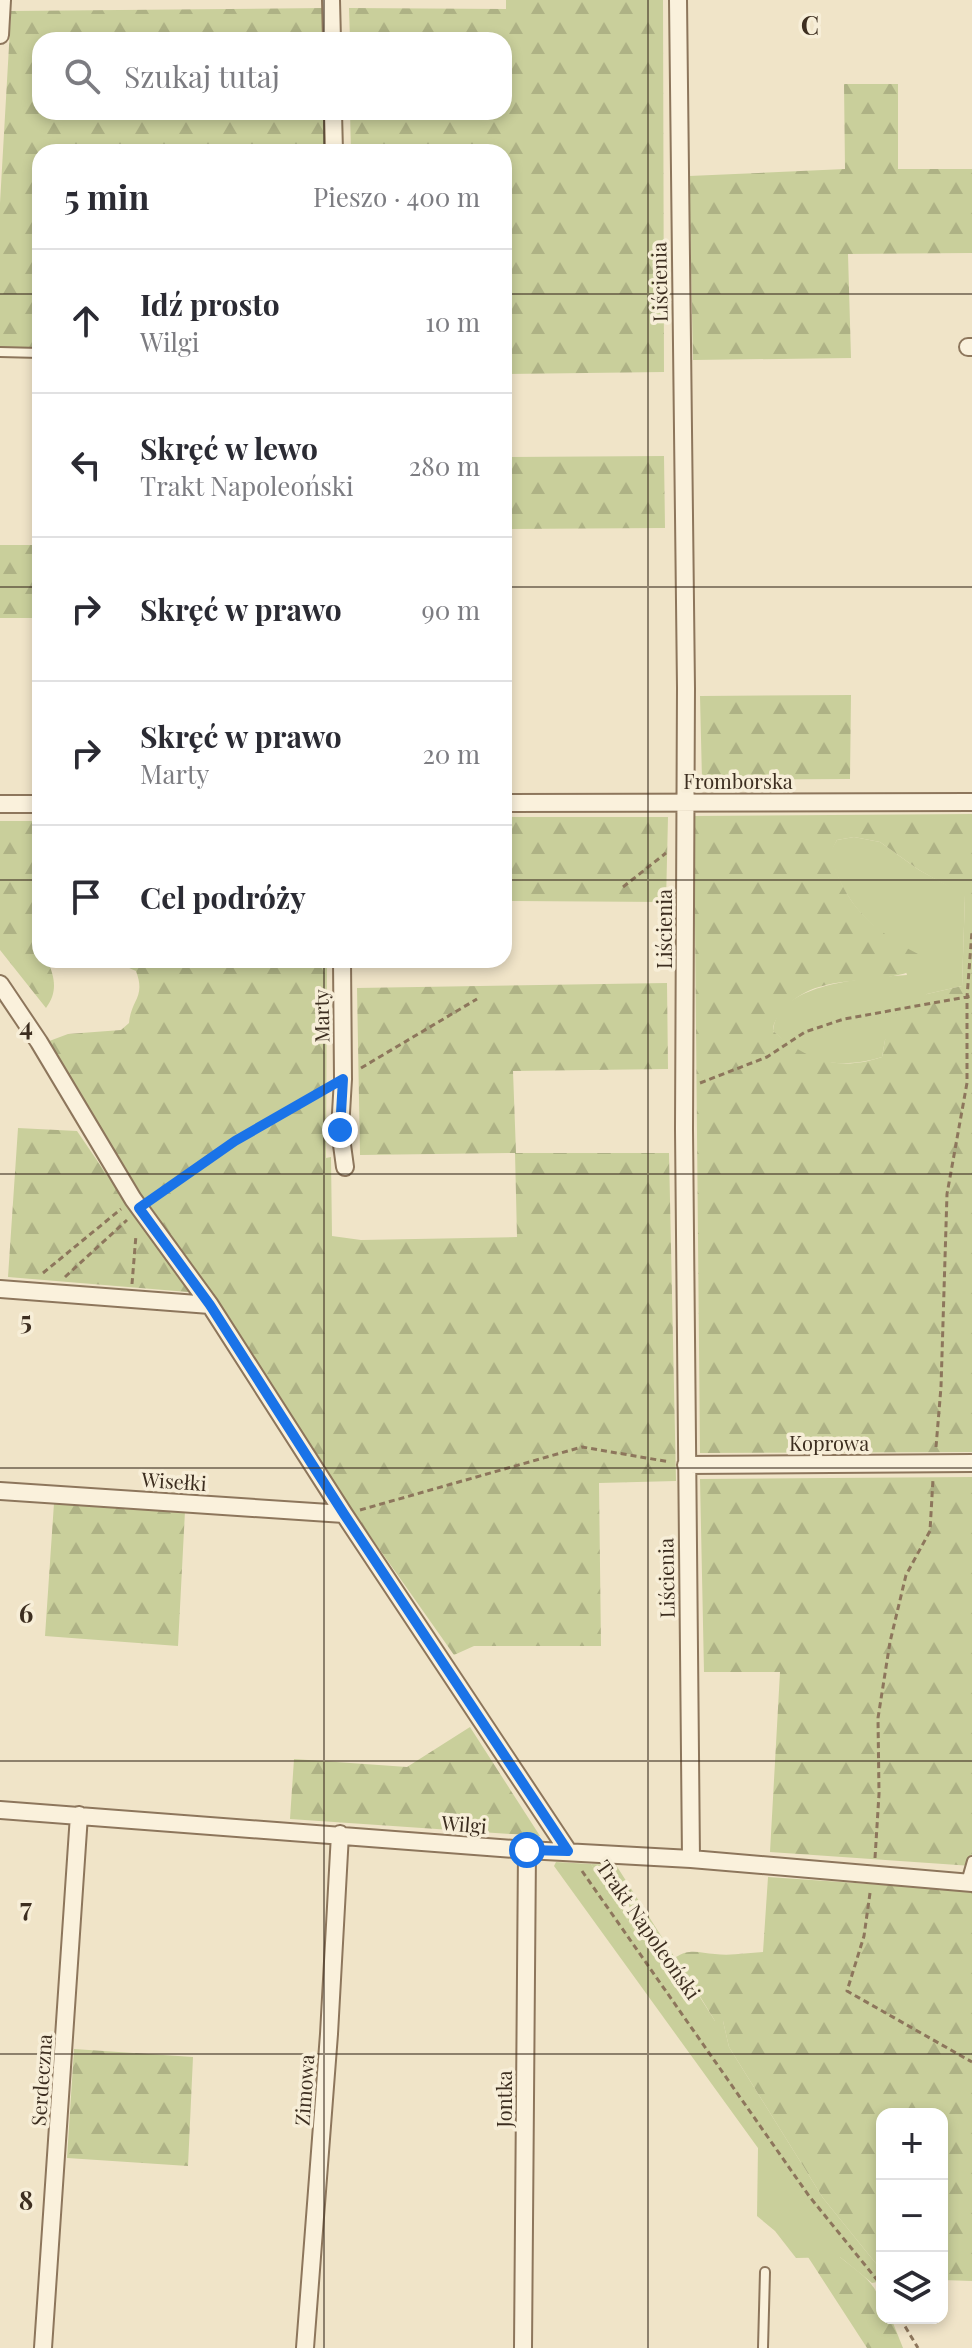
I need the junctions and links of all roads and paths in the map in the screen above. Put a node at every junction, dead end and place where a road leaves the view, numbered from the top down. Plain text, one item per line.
1 (2, 0) edge
2 (331, 0) edge
3 (678, 0) edge
4 (332, 32) edge
5 (0, 35) edge
6 (333, 120) edge
7 (334, 144) edge
8 (0, 352) edge
9 (32, 353) edge
10 (686, 802) junction
11 (972, 802) edge
12 (512, 803) edge
13 (0, 804) edge
14 (32, 804) edge
15 (685, 838) junction
16 (623, 887) dead end
17 (972, 931) edge
18 (342, 968) edge
19 (0, 984) edge
20 (970, 996) edge
21 (477, 999) dead end
22 (343, 1079) junction
23 (684, 1090) junction
24 (345, 1167) dead end
25 (136, 1203) junction
26 (0, 1289) edge
27 (22, 1291) junction
28 (47, 1293) junction
29 (130, 1299) junction
30 (210, 1305) junction
31 (972, 1463) edge
32 (934, 1464) junction
33 (686, 1465) junction
34 (0, 1491) edge
35 (344, 1514) junction
36 (0, 1810) edge
37 (79, 1815) junction
38 (340, 1834) junction
39 (527, 1850) junction
40 (568, 1851) junction
41 (691, 1859) junction
42 (972, 1861) edge
43 (873, 1874) junction
44 (969, 1883) edge
45 (972, 2062) edge
46 (765, 2272) dead end
47 (876, 2279) edge
48 (904, 2324) edge
49 (43, 2348) edge
50 (305, 2348) edge
51 (523, 2348) edge
52 (763, 2348) edge
53 (918, 2348) edge

1 - 5 street
2 - 4 street
3 - 10 street, Liścienia
6 - 7 street
8 - 9 lane
10 - 11 street, Fromborska
10 - 12 street, Fromborska
10 - 15 street, Liścienia
13 - 14 street
15 - 16 path
15 - 23 street, Liścienia
17 - 20 path
18 - 22 street, Marty
19 - 25 street, Trakt Napoleoński
20 - 23 path
20 - 32 path
21 - 22 path
22 - 24 street, Marty
22 - 25 path
23 - 33 street, Liścienia
25 - 27 path
25 - 28 path
25 - 29 path
25 - 30 street, Trakt Napoleoński
26 - 27 street
27 - 28 street
28 - 29 street
29 - 30 street
30 - 35 street, Trakt Napoleoński
31 - 32 street, Koprowa
32 - 33 street, Koprowa
32 - 43 path
33 - 35 path
33 - 41 street, Liścienia
34 - 35 street, Wisełki
35 - 40 street, Trakt Napoleoński
36 - 37 street, Wilgi
37 - 38 street, Wilgi
37 - 49 street, Serdeczna
38 - 39 street, Wilgi
38 - 50 street, Zimowa
39 - 40 street, Wilgi
39 - 51 street, Jontka
40 - 41 street, Wilgi
40 - 47 path, Trakt Napoleoński
41 - 43 street, Wilgi
42 - 44 lane
43 - 44 street, Wilgi
43 - 45 path
46 - 52 lane
48 - 53 path

